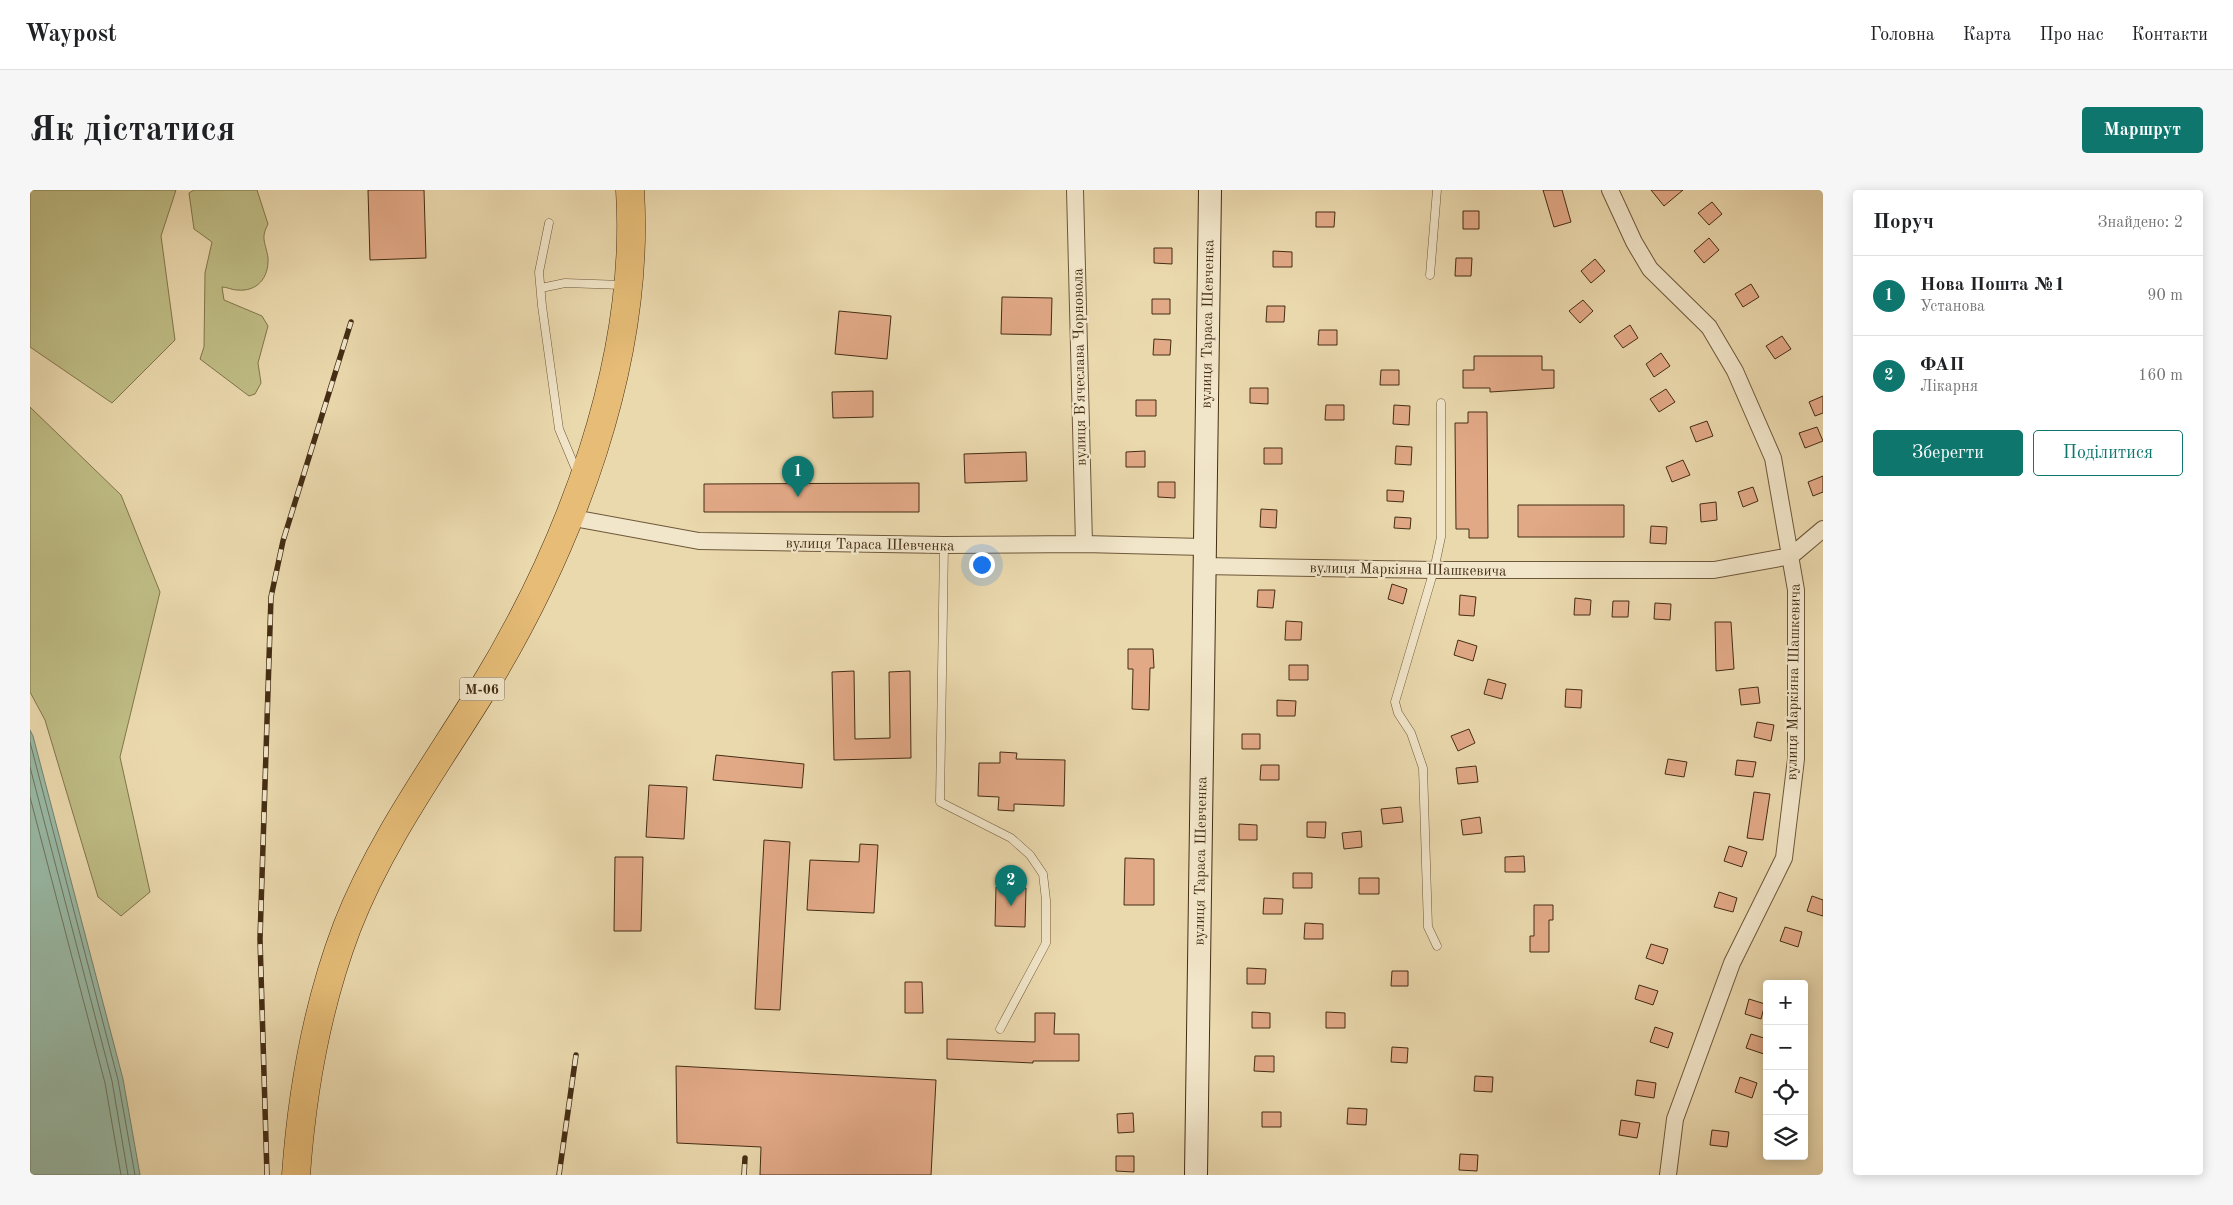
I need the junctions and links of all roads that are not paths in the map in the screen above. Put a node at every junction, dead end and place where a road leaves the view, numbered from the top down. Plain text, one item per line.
1 (630, 190) edge
2 (1075, 190) edge
3 (1210, 190) edge
4 (1437, 190) edge
5 (1610, 190) edge
6 (549, 223) dead end
7 (1430, 275) dead end
8 (628, 285) junction
9 (540, 288) junction
10 (1441, 403) dead end
11 (581, 482) junction
12 (568, 517) junction
13 (1823, 529) edge
14 (1084, 544) junction
15 (944, 545) junction
16 (1791, 556) junction
17 (1203, 557) junction
18 (1434, 570) junction
19 (1437, 946) dead end
20 (1000, 1029) dead end
21 (296, 1175) edge
22 (1196, 1175) edge
23 (1668, 1175) edge

1 - 8 highway, М-06
2 - 14 street, вулиця Вʼячеслава Чорновола
3 - 17 street, вулиця Тараса Шевченка
4 - 7 lane
5 - 16 street, вулиця Маркіяна Шашкевича
6 - 9 lane
8 - 9 lane
8 - 11 highway, М-06
9 - 11 lane
10 - 18 lane
11 - 12 highway, М-06
12 - 15 street, вулиця Тараса Шевченка
12 - 21 highway, М-06
13 - 16 street
14 - 15 street, вулиця Тараса Шевченка
14 - 17 street, вулиця Тараса Шевченка
15 - 20 lane
16 - 18 street, вулиця Маркіяна Шашкевича
16 - 23 street, вулиця Маркіяна Шашкевича
17 - 18 street, вулиця Маркіяна Шашкевича
17 - 22 street, вулиця Тараса Шевченка
18 - 19 lane

